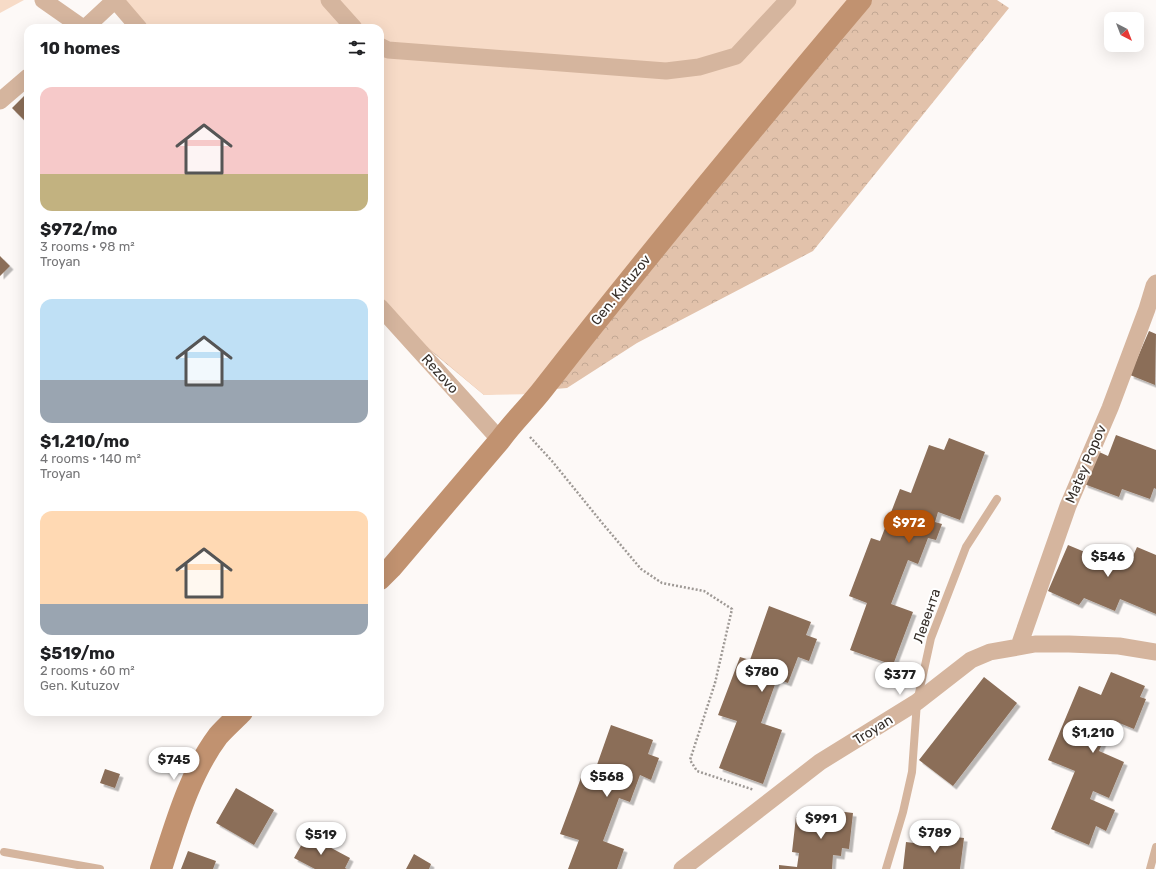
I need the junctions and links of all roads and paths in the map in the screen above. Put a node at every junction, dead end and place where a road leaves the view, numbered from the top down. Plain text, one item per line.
1 (43, 0) edge
2 (115, 0) edge
3 (329, 0) edge
4 (788, 0) edge
5 (861, 0) edge
6 (78, 24) edge
7 (88, 24) edge
8 (136, 24) edge
9 (350, 24) edge
10 (384, 48) edge
11 (24, 80) edge
12 (0, 101) edge
13 (1156, 283) edge
14 (384, 311) edge
15 (515, 420) junction
16 (500, 440) junction
17 (997, 499) dead end
18 (384, 575) edge
19 (1019, 646) junction
20 (1156, 652) edge
21 (917, 702) junction
22 (238, 716) edge
23 (775, 797) junction
24 (1156, 847) edge
25 (4, 852) dead end
26 (100, 869) edge
27 (161, 869) edge
28 (682, 869) edge
29 (886, 869) edge
30 (1150, 869) edge

1 - 6 street
2 - 7 street
2 - 8 street
3 - 9 street
4 - 10 street
5 - 15 street, Gen. Kutuzov
11 - 12 street
13 - 19 street, Matey Popov
14 - 16 street, Rezovo
15 - 16 street, Gen. Kutuzov
15 - 23 path
16 - 18 street, Gen. Kutuzov
17 - 21 lane, Левента
19 - 20 street, Troyan
19 - 21 street, Troyan
21 - 23 street, Troyan
21 - 29 lane, Левента
22 - 27 street
23 - 28 street, Troyan
24 - 30 lane
25 - 26 lane

